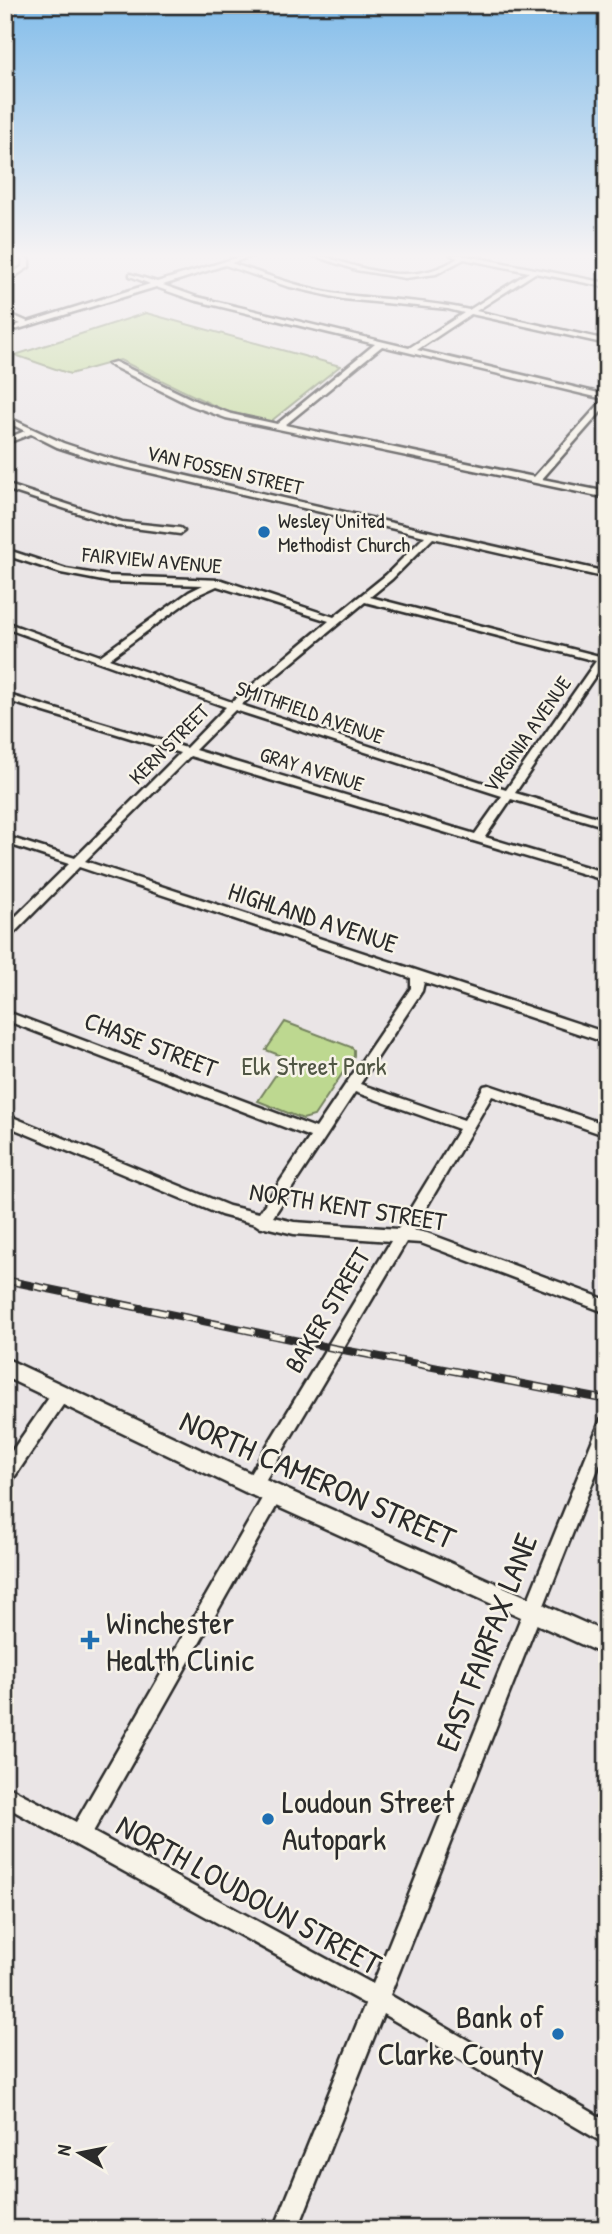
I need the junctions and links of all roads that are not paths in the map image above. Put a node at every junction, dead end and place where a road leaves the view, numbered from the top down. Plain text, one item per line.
1 (361, 359) edge
2 (449, 359) edge
3 (112, 364) dead end
4 (607, 398) edge
5 (5, 418) edge
6 (279, 426) junction
7 (31, 431) junction
8 (5, 442) edge
9 (536, 480) junction
10 (5, 486) edge
11 (607, 495) edge
12 (180, 531) dead end
13 (431, 535) junction
14 (5, 552) edge
15 (607, 575) edge
16 (218, 582) junction
17 (362, 598) junction
18 (334, 620) junction
19 (5, 625) edge
20 (605, 658) edge
21 (101, 660) junction
22 (5, 697) edge
23 (233, 706) junction
24 (188, 752) junction
25 (508, 796) junction
26 (607, 824) edge
27 (478, 838) junction
28 (5, 839) edge
29 (77, 863) junction
30 (607, 877) edge
31 (5, 935) edge
32 (418, 976) junction
33 (5, 1015) edge
34 (607, 1038) edge
35 (352, 1086) junction
36 (5, 1119) edge
37 (466, 1126) junction
38 (607, 1131) edge
39 (319, 1135) junction
40 (261, 1222) junction
41 (402, 1236) junction
42 (607, 1307) edge
43 (5, 1367) edge
44 (61, 1394) junction
45 (607, 1424) edge
46 (5, 1476) edge
47 (253, 1485) junction
48 (274, 1494) junction
49 (533, 1611) junction
50 (607, 1645) edge
51 (6, 1797) edge
52 (79, 1836) junction
53 (377, 1999) junction
54 (607, 2134) edge
55 (286, 2229) edge

1 - 6 street
2 - 4 street
3 - 6 street
4 - 9 street
5 - 7 street, VAN FOSSEN STREET
6 - 9 street
7 - 8 street
7 - 13 street, VAN FOSSEN STREET
9 - 11 street
10 - 12 street
13 - 15 street, VAN FOSSEN STREET
13 - 17 street, KERN STREET
14 - 16 street, FAIRVIEW AVENUE
16 - 18 street, FAIRVIEW AVENUE
16 - 21 street
17 - 18 street, KERN STREET
17 - 20 street
18 - 23 street, KERN STREET
19 - 21 street, SMITHFIELD AVENUE
20 - 25 street, VIRGINIA AVENUE
21 - 23 street, SMITHFIELD AVENUE
22 - 24 street, GRAY AVENUE
23 - 24 street, KERN STREET
23 - 25 street, SMITHFIELD AVENUE
24 - 27 street, GRAY AVENUE
24 - 29 street, KERN STREET
25 - 26 street, SMITHFIELD AVENUE
25 - 27 street, VIRGINIA AVENUE
27 - 30 street, GRAY AVENUE
28 - 29 street, HIGHLAND AVENUE
29 - 31 street, KERN STREET
29 - 32 street, HIGHLAND AVENUE
32 - 34 street, HIGHLAND AVENUE
32 - 35 street
33 - 39 street, CHASE STREET
35 - 37 street
35 - 39 street
36 - 40 street, NORTH KENT STREET
37 - 38 street, BAKER STREET
37 - 41 street, BAKER STREET
39 - 40 street
40 - 41 street, NORTH KENT STREET
41 - 42 street, NORTH KENT STREET
41 - 47 street, BAKER STREET
43 - 44 main road, NORTH CAMERON STREET
44 - 46 street
44 - 47 main road, NORTH CAMERON STREET
45 - 49 street, EAST FAIRFAX LANE
47 - 48 main road, NORTH CAMERON STREET
48 - 49 main road, NORTH CAMERON STREET
48 - 52 street
49 - 50 main road, NORTH CAMERON STREET
49 - 53 street, EAST FAIRFAX LANE
51 - 52 street, NORTH LOUDOUN STREET
52 - 53 street, NORTH LOUDOUN STREET
53 - 54 street, NORTH LOUDOUN STREET
53 - 55 street, EAST FAIRFAX LANE

